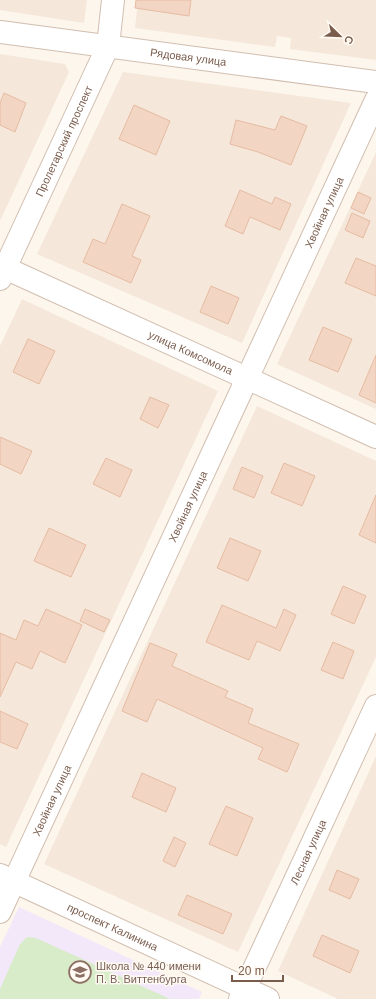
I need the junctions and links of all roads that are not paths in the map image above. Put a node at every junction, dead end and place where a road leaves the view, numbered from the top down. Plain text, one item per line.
1 (113, 0) edge
2 (0, 32) edge
3 (108, 46) junction
4 (376, 82) edge
5 (376, 100) edge
6 (3, 273) edge
7 (247, 378) junction
8 (376, 437) edge
9 (376, 706) edge
10 (7, 878) edge
11 (0, 912) edge
12 (243, 994) edge
13 (268, 999) edge

1 - 3 street, Пролетарский проспект
2 - 3 street, Рядовая улица
3 - 4 street, Рядовая улица
3 - 6 street, Пролетарский проспект
5 - 7 street, Хвойная улица
6 - 7 street, улица Комсомола
7 - 8 street, улица Комсомола
7 - 10 street, Хвойная улица
9 - 12 street, Лесная улица
10 - 11 street, Хвойная улица
10 - 12 street, проспект Калинина
12 - 13 street, проспект Калинина

